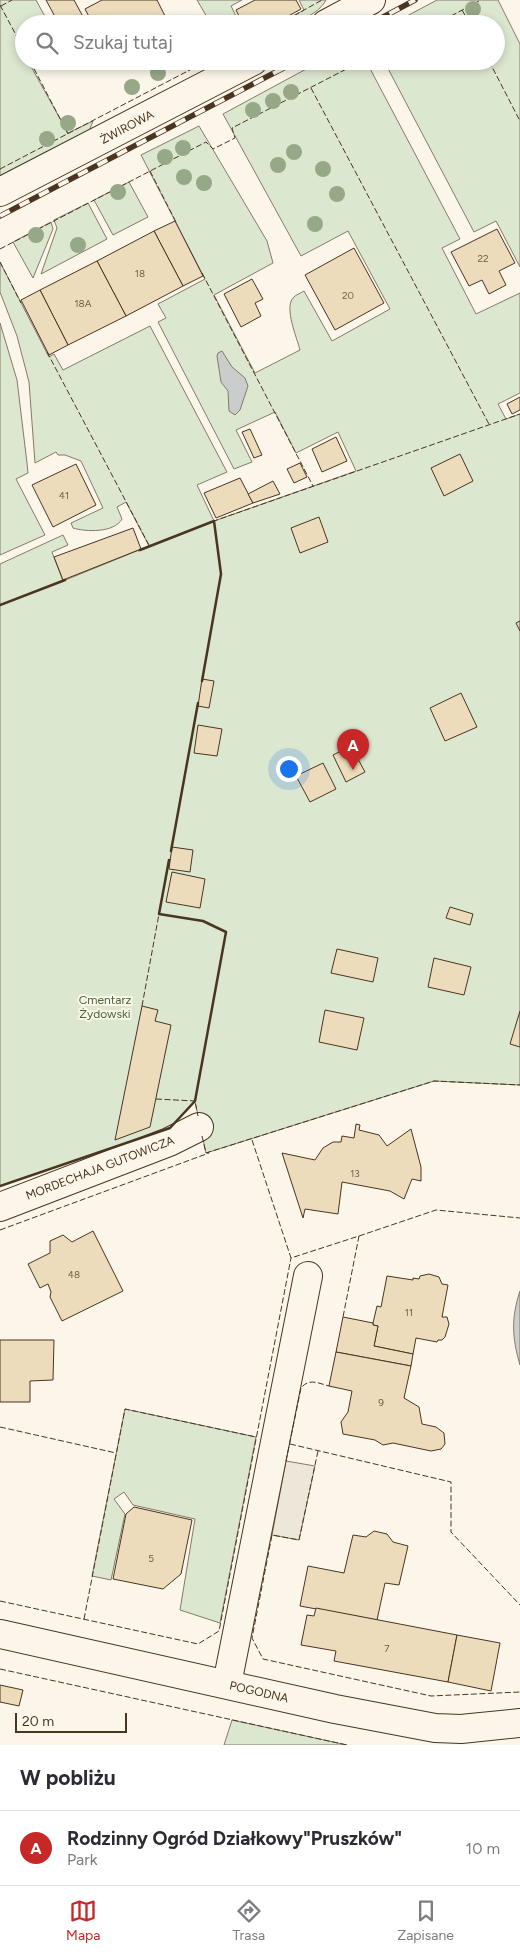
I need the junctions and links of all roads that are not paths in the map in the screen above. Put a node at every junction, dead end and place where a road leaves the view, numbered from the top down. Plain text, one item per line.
1 (355, 4) edge
2 (339, 15) edge
3 (236, 70) edge
4 (0, 192) edge
5 (199, 1127) dead end
6 (0, 1207) edge
7 (308, 1276) dead end
8 (0, 1634) edge
9 (227, 1684) junction
10 (520, 1723) edge

1 - 2 street
3 - 4 street, ŻWIROWA
5 - 6 street, MORDECHAJA GUTOWICZA
7 - 9 street
8 - 9 street, POGODNA
9 - 10 street, POGODNA

